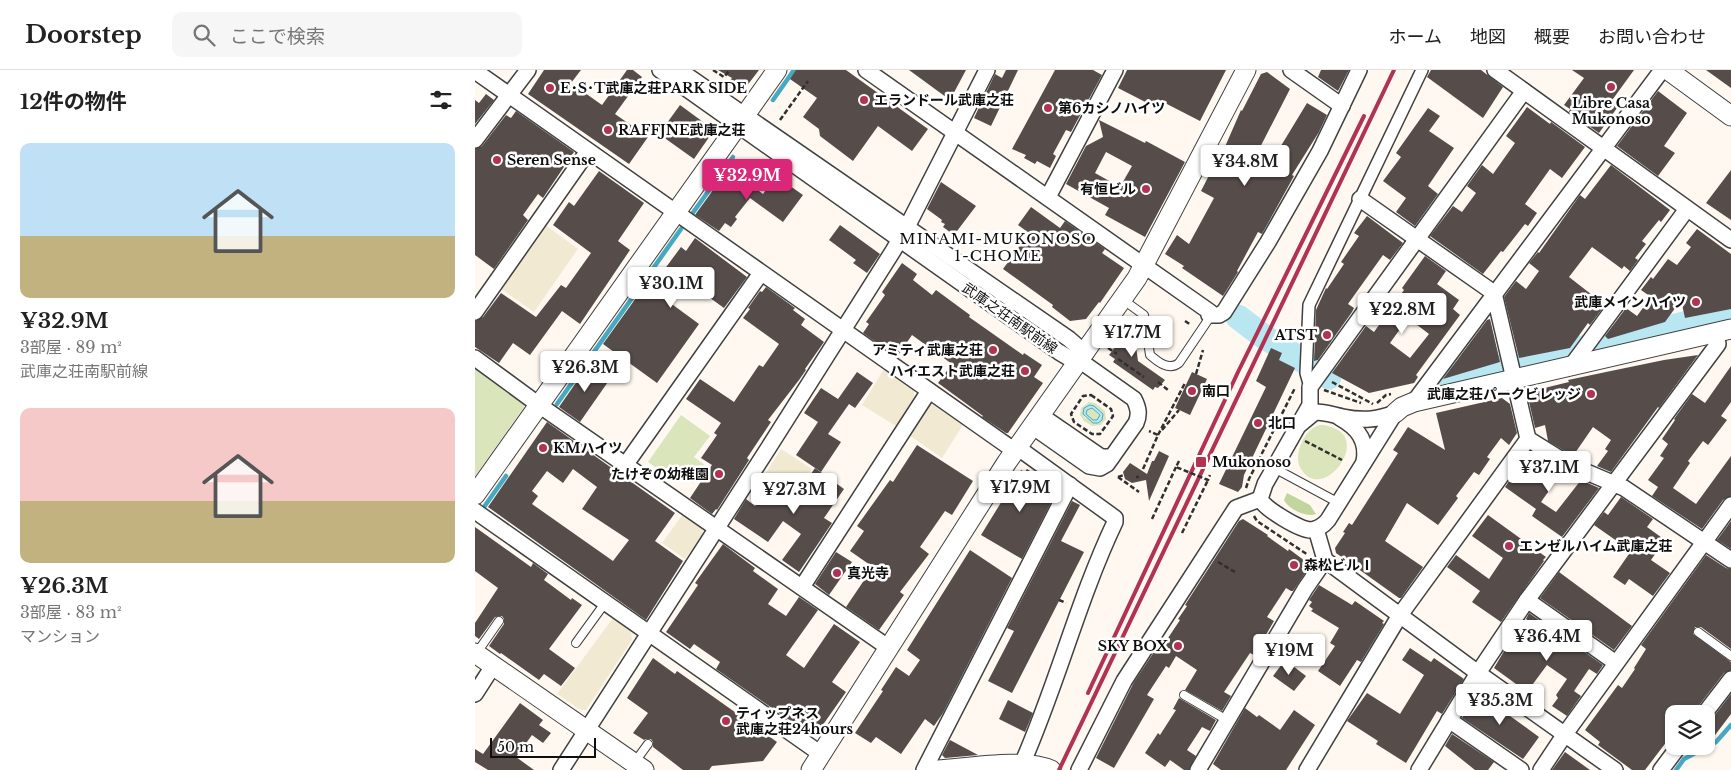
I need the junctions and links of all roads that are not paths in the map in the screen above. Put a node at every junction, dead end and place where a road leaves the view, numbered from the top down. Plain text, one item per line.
1 (528, 70) edge
2 (660, 70) edge
3 (679, 70) edge
4 (777, 70) edge
5 (866, 70) edge
6 (987, 70) edge
7 (1115, 70) edge
8 (1246, 70) edge
9 (1291, 70) edge
10 (1359, 70) edge
11 (1422, 70) edge
12 (1495, 70) edge
13 (1661, 70) edge
14 (1667, 70) edge
15 (475, 71) edge
16 (884, 75) edge
17 (1524, 91) junction
18 (509, 95) junction
19 (1342, 106) junction
20 (1731, 116) edge
21 (742, 120) junction
22 (954, 132) junction
23 (475, 140) edge
24 (1603, 147) junction
25 (588, 151) junction
26 (1048, 197) junction
27 (1360, 199) junction
28 (1687, 209) junction
29 (675, 213) junction
30 (907, 227) junction
31 (1416, 239) junction
32 (899, 240) junction
33 (1731, 240) edge
34 (1144, 266) junction
35 (761, 273) junction
36 (1494, 293) junction
37 (1122, 299) junction
38 (475, 312) edge
39 (1209, 315) junction
40 (844, 331) junction
41 (1723, 331) edge
42 (1582, 353) junction
43 (475, 358) edge
44 (1079, 360) junction
45 (1512, 369) junction
46 (1314, 380) junction
47 (929, 391) junction
48 (1414, 402) junction
49 (539, 404) junction
50 (1395, 413) junction
51 (1335, 415) junction
52 (1036, 421) junction
53 (1298, 426) junction
54 (1528, 439) junction
55 (1016, 449) junction
56 (1364, 462) junction
57 (626, 464) junction
58 (1274, 468) junction
59 (1613, 484) junction
60 (1070, 485) junction
61 (475, 495) edge
62 (1339, 503) junction
63 (1256, 505) junction
64 (1731, 505) edge
65 (475, 511) edge
66 (717, 528) junction
67 (1316, 529) junction
68 (1705, 542) junction
69 (1731, 560) edge
70 (1323, 562) junction
71 (802, 587) junction
72 (1527, 600) junction
73 (605, 603) junction
74 (1400, 615) junction
75 (499, 622) dead end
76 (1698, 632) dead end
77 (649, 634) junction
78 (576, 643) dead end
79 (889, 648) junction
80 (475, 653) edge
81 (1731, 656) edge
82 (1616, 663) junction
83 (493, 666) junction
84 (1479, 674) junction
85 (1731, 679) edge
86 (475, 694) edge
87 (1184, 695) dead end
88 (1711, 705) edge
89 (1227, 720) junction
90 (1449, 720) junction
91 (587, 730) junction
92 (1565, 734) junction
93 (648, 744) dead end
94 (821, 754) junction
95 (1672, 755) edge
96 (639, 766) edge
97 (1021, 767) edge
98 (561, 770) edge
99 (811, 770) edge
100 (924, 770) edge
101 (938, 770) edge
102 (1051, 770) edge
103 (1079, 770) edge
104 (1198, 770) edge
105 (1307, 770) edge
106 (1419, 770) edge
107 (1521, 770) edge
108 (1541, 770) edge
109 (1615, 770) edge
110 (1661, 770) edge

1 - 18 street
2 - 21 street, 武庫之荘南駅前線
3 - 21 street, 武庫之荘南駅前線
4 - 21 street
5 - 16 street
6 - 22 street
7 - 26 street
8 - 34 street
9 - 19 street
10 - 19 street
11 - 27 street
12 - 17 street
13 - 24 street
14 - 20 street
15 - 18 street
16 - 22 street
17 - 24 street
17 - 31 street
18 - 23 street
18 - 25 street
19 - 39 street
21 - 29 street
21 - 30 street, 武庫之荘南駅前線
21 - 32 street, 武庫之荘南駅前線
22 - 26 street
22 - 30 street
24 - 28 street
24 - 36 street
25 - 29 street
25 - 38 street
26 - 34 street
27 - 31 street
27 - 46 street
28 - 33 street
28 - 42 street
29 - 35 street
29 - 49 street
30 - 32 street
30 - 44 street, 武庫之荘南駅前線
31 - 36 street
31 - 46 street
32 - 40 street
32 - 44 street, 武庫之荘南駅前線
34 - 37 street
34 - 39 street
35 - 40 street
35 - 57 street
36 - 45 street
36 - 48 street
37 - 39 lane
37 - 44 street
40 - 47 street
40 - 66 street
41 - 42 street
41 - 59 street
42 - 45 street
43 - 49 street
44 - 52 street
44 - 52 street
45 - 48 street
45 - 54 street
46 - 53 street
47 - 55 street
47 - 71 street
48 - 50 street
49 - 57 street
49 - 61 street
50 - 51 street
50 - 56 street
51 - 53 street
51 - 56 street
52 - 55 street
53 - 58 street
54 - 59 street
54 - 74 street
55 - 60 street
55 - 79 street
56 - 62 street
57 - 66 street
58 - 62 lane
58 - 63 street
59 - 68 street
59 - 72 street
60 - 97 street
60 - 100 street
62 - 67 street
63 - 67 street
63 - 103 street
64 - 68 street
65 - 73 street
66 - 71 street
66 - 77 street
67 - 70 street
68 - 69 street
68 - 82 street
70 - 74 street
70 - 89 street
71 - 79 street
72 - 82 street
72 - 84 street
73 - 77 street
73 - 78 lane
74 - 84 street
74 - 105 street
75 - 80 lane
76 - 81 lane
77 - 91 street
77 - 94 street
79 - 94 street
80 - 83 street
82 - 92 street
83 - 86 street
83 - 91 street
84 - 90 street
84 - 92 street
85 - 88 street
87 - 89 lane
89 - 104 street
90 - 106 street
90 - 107 street
91 - 96 street
91 - 98 street
92 - 108 street
92 - 109 street
93 - 96 lane
94 - 99 street
95 - 110 street
97 - 101 street
97 - 102 street

